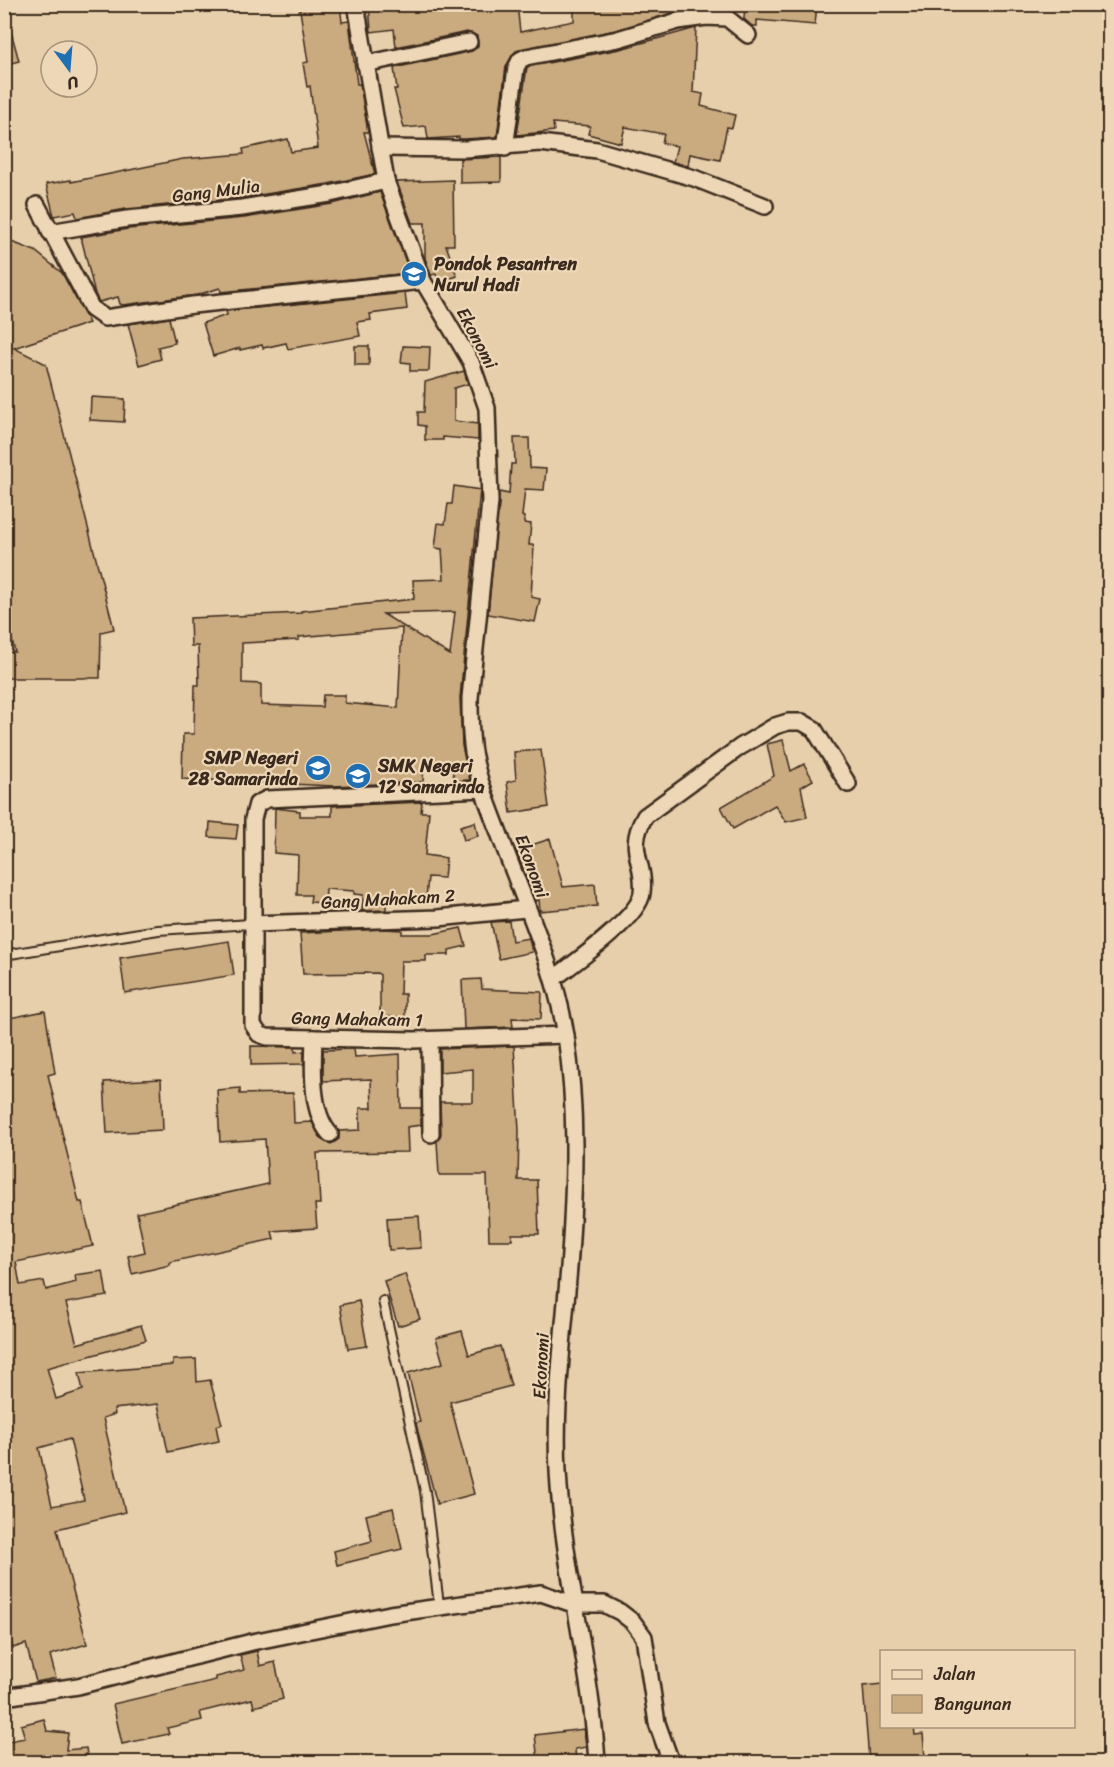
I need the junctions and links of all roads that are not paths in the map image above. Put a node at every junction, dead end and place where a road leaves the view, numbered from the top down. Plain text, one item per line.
1 (356, 4) edge
2 (748, 35) dead end
3 (469, 42) dead end
4 (365, 64) junction
5 (380, 148) junction
6 (505, 148) junction
7 (386, 181) junction
8 (37, 205) dead end
9 (765, 206) dead end
10 (50, 232) junction
11 (423, 281) junction
12 (848, 784) dead end
13 (483, 789) junction
14 (526, 909) junction
15 (251, 924) junction
16 (4, 956) edge
17 (553, 979) junction
18 (566, 1035) junction
19 (314, 1038) junction
20 (430, 1040) junction
21 (330, 1134) dead end
22 (431, 1134) dead end
23 (383, 1301) dead end
24 (573, 1604) junction
25 (439, 1605) junction
26 (4, 1697) edge
27 (597, 1762) edge
28 (671, 1762) edge

1 - 4 street, Ekonomi
2 - 6 street
3 - 4 street
4 - 5 street, Ekonomi
5 - 6 street
5 - 7 street, Ekonomi
6 - 9 street
7 - 10 street, Gang Mulia
7 - 11 street, Ekonomi
8 - 10 street
10 - 11 street
11 - 13 street, Ekonomi
12 - 17 street
13 - 14 street, Ekonomi
13 - 15 street
14 - 15 street, Gang Mahakam 2
14 - 17 street, Ekonomi
15 - 16 lane
15 - 19 street, Gang Mahakam 1
17 - 18 street, Ekonomi
18 - 20 street, Gang Mahakam 1
18 - 24 street, Ekonomi
19 - 20 street, Gang Mahakam 1
19 - 21 street
20 - 22 street
23 - 25 lane
24 - 25 street
24 - 27 street, Ekonomi
24 - 28 street
25 - 26 street

